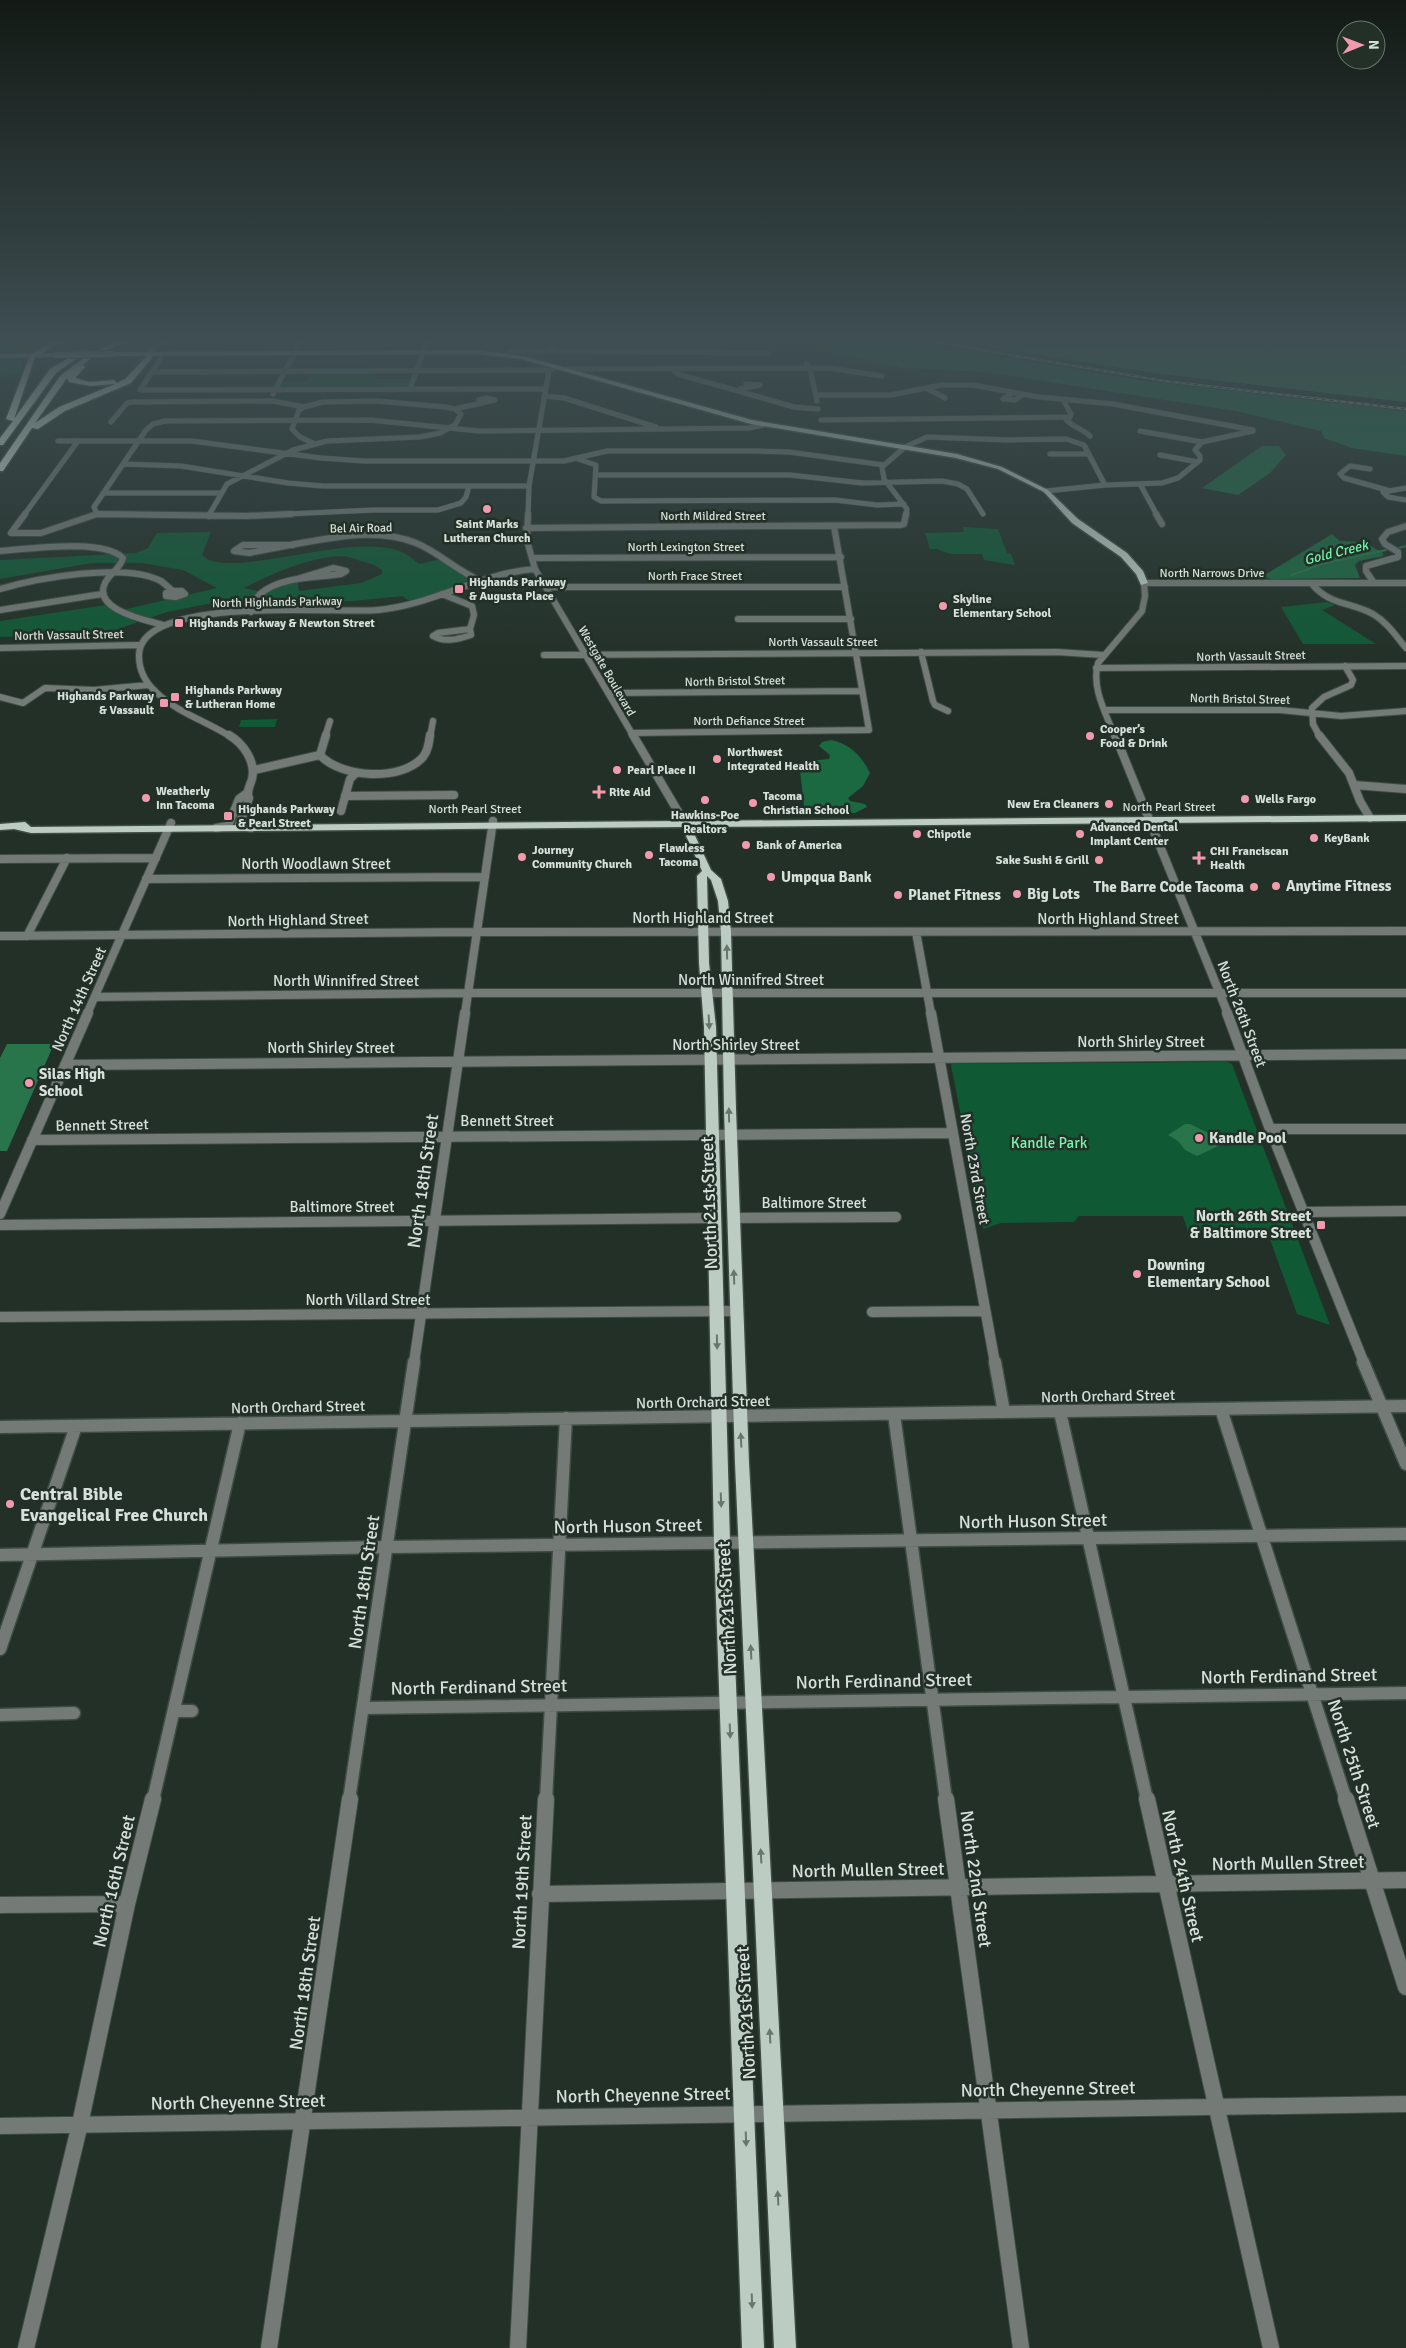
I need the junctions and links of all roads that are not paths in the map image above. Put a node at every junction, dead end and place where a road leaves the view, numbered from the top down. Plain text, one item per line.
1 (905, 447) edge
2 (15, 448) edge
3 (73, 448) edge
4 (135, 448) edge
5 (249, 448) edge
6 (301, 448) edge
7 (536, 448) edge
8 (908, 448) edge
9 (1085, 448) edge
10 (1195, 448) edge
11 (287, 453) junction
12 (1050, 454) dead end
13 (1089, 454) junction
14 (1160, 455) dead end
15 (578, 459) junction
16 (534, 461) junction
17 (1198, 462) junction
18 (123, 464) junction
19 (884, 465) junction
20 (0, 469) edge
21 (1370, 469) dead end
22 (596, 475) junction
23 (243, 476) junction
24 (1354, 481) junction
25 (888, 483) junction
26 (1140, 484) junction
27 (1105, 485) junction
28 (469, 486) junction
29 (529, 486) junction
30 (1344, 486) dead end
31 (1406, 488) edge
32 (1387, 490) junction
33 (1046, 491) junction
34 (103, 493) junction
35 (220, 493) junction
36 (1406, 500) edge
37 (904, 504) junction
38 (97, 514) junction
39 (983, 514) dead end
40 (209, 516) junction
41 (1162, 524) dead end
42 (834, 526) junction
43 (1406, 526) edge
44 (526, 528) junction
45 (293, 545) junction
46 (0, 549) edge
47 (841, 557) junction
48 (532, 558) junction
49 (535, 569) junction
50 (113, 574) junction
51 (297, 579) junction
52 (479, 580) junction
53 (1406, 582) edge
54 (1311, 583) junction
55 (1374, 583) junction
56 (1144, 584) junction
57 (845, 586) junction
58 (546, 587) junction
59 (0, 589) edge
60 (173, 591) dead end
61 (102, 594) junction
62 (442, 594) junction
63 (0, 610) edge
64 (251, 612) junction
65 (738, 619) dead end
66 (851, 619) junction
67 (163, 624) junction
68 (470, 629) junction
69 (1406, 634) edge
70 (1394, 635) junction
71 (139, 645) junction
72 (0, 648) edge
73 (1406, 648) edge
74 (921, 652) junction
75 (857, 653) junction
76 (584, 654) junction
77 (544, 655) dead end
78 (1103, 656) junction
79 (1345, 666) junction
80 (1406, 666) edge
81 (1096, 668) junction
82 (148, 685) junction
83 (862, 691) junction
84 (608, 693) junction
85 (0, 697) edge
86 (1104, 710) junction
87 (948, 711) dead end
88 (1406, 711) edge
89 (1310, 713) junction
90 (330, 721) dead end
91 (433, 721) dead end
92 (631, 733) junction
93 (320, 755) junction
94 (253, 768) junction
95 (356, 773) junction
96 (1354, 785) junction
97 (1406, 790) edge
98 (247, 793) junction
99 (454, 795) dead end
100 (345, 796) junction
101 (340, 811) dead end
102 (1370, 818) junction
103 (1406, 818) edge
104 (1147, 820) junction
105 (230, 822) junction
106 (240, 822) junction
107 (685, 822) junction
108 (493, 824) junction
109 (169, 826) junction
110 (0, 827) edge
111 (205, 829) junction
112 (256, 829) junction
113 (0, 858) edge
114 (68, 858) junction
115 (156, 858) junction
116 (707, 871) junction
117 (485, 877) junction
118 (146, 879) junction
119 (1406, 931) edge
120 (477, 932) junction
121 (704, 932) junction
122 (726, 932) junction
123 (916, 932) junction
124 (1194, 932) junction
125 (122, 935) junction
126 (0, 936) edge
127 (27, 936) junction
128 (468, 993) junction
129 (1406, 993) edge
130 (708, 994) junction
131 (727, 994) junction
132 (928, 994) junction
133 (1220, 994) junction
134 (96, 996) junction
135 (1406, 1054) edge
136 (1242, 1056) junction
137 (939, 1059) junction
138 (711, 1060) junction
139 (728, 1060) junction
140 (458, 1062) junction
141 (65, 1065) junction
142 (1270, 1129) junction
143 (1406, 1129) edge
144 (953, 1133) junction
145 (712, 1135) junction
146 (729, 1135) junction
147 (447, 1136) junction
148 (32, 1140) junction
149 (1406, 1211) edge
150 (1304, 1212) junction
151 (0, 1214) edge
152 (896, 1217) dead end
153 (714, 1218) junction
154 (733, 1218) junction
155 (434, 1221) junction
156 (0, 1225) edge
157 (716, 1311) junction
158 (735, 1311) junction
159 (985, 1311) junction
160 (872, 1312) dead end
161 (421, 1315) junction
162 (0, 1317) edge
163 (1382, 1406) junction
164 (1406, 1406) edge
165 (1221, 1409) junction
166 (1004, 1412) junction
167 (1060, 1412) junction
168 (894, 1414) junction
169 (719, 1416) junction
170 (740, 1416) junction
171 (566, 1418) junction
172 (405, 1421) junction
173 (240, 1423) junction
174 (76, 1426) junction
175 (0, 1427) edge
176 (1406, 1464) edge
177 (1406, 1534) edge
178 (1260, 1536) junction
179 (1088, 1538) junction
180 (910, 1540) junction
181 (722, 1543) junction
182 (746, 1543) junction
183 (558, 1545) junction
184 (387, 1547) junction
185 (209, 1551) junction
186 (31, 1554) junction
187 (0, 1555) edge
188 (0, 1649) edge
189 (1406, 1693) edge
190 (1312, 1694) junction
191 (1122, 1697) junction
192 (932, 1700) junction
193 (729, 1701) junction
194 (754, 1701) junction
195 (550, 1705) junction
196 (363, 1708) junction
197 (175, 1711) junction
198 (192, 1711) dead end
199 (74, 1713) dead end
200 (0, 1716) edge
201 (1406, 1880) edge
202 (1372, 1881) junction
203 (1166, 1884) junction
204 (958, 1887) junction
205 (762, 1890) junction
206 (736, 1891) junction
207 (540, 1894) junction
208 (127, 1904) junction
209 (0, 1905) edge
210 (1406, 1987) edge
211 (1406, 2104) edge
212 (1215, 2106) junction
213 (988, 2110) junction
214 (745, 2113) junction
215 (774, 2113) junction
216 (530, 2118) junction
217 (302, 2122) junction
218 (80, 2124) junction
219 (0, 2126) edge
220 (26, 2348) edge
221 (269, 2348) edge
222 (518, 2348) edge
223 (754, 2348) edge
224 (785, 2348) edge
225 (1021, 2348) edge
226 (1271, 2348) edge

1 - 19 street
2 - 20 highway
3 - 38 street
4 - 18 street
5 - 11 street
6 - 11 street
7 - 16 street, Westgate Boulevard
8 - 33 main road, North Narrows Drive
9 - 13 street
10 - 17 street
11 - 16 street
11 - 23 street
12 - 13 street
13 - 27 street
14 - 17 street
15 - 16 street
15 - 19 street
15 - 22 street
16 - 29 street, Westgate Boulevard
17 - 26 street
18 - 23 street
18 - 34 street
19 - 25 street
21 - 24 street
22 - 25 street
22 - 37 street
23 - 28 street
23 - 35 street
24 - 30 street
24 - 32 street
25 - 37 street
25 - 39 street
26 - 27 street
26 - 41 street
27 - 33 street
28 - 29 street
28 - 40 street
29 - 44 street, Westgate Boulevard
31 - 32 street
32 - 36 street
33 - 56 main road, North Narrows Drive
34 - 35 street
34 - 38 street
35 - 40 street
37 - 42 street, North Mildred Street
38 - 40 street
42 - 44 street, North Mildred Street
42 - 47 street
43 - 55 street
44 - 48 street, Westgate Boulevard
45 - 45 street, Bel Air Road
45 - 52 street, Bel Air Road
46 - 50 street
47 - 48 street, North Lexington Street
47 - 57 street
48 - 49 street, Westgate Boulevard
49 - 52 street, North Highlands Parkway
49 - 58 street, Westgate Boulevard
50 - 59 street
50 - 60 street
50 - 61 street
51 - 51 street
51 - 64 street
52 - 62 street, North Highlands Parkway
53 - 55 street, North Narrows Drive
54 - 55 street, North Narrows Drive
54 - 56 street, North Narrows Drive
54 - 70 street
56 - 78 street
57 - 58 street, North Frace Street
57 - 66 street
58 - 76 street, Westgate Boulevard
61 - 63 street
61 - 67 street
62 - 64 street, North Highlands Parkway
62 - 68 street
64 - 67 street, North Highlands Parkway
65 - 66 street
66 - 75 street
67 - 71 street, North Highlands Parkway
68 - 68 street
69 - 70 street
70 - 73 street
71 - 72 street, North Vassault Street
71 - 82 street
74 - 75 street, North Vassault Street
74 - 78 street, North Vassault Street
74 - 87 street
75 - 76 street, North Vassault Street
75 - 83 street
76 - 77 street, North Vassault Street
76 - 84 street, Westgate Boulevard
78 - 81 street
79 - 80 street, North Vassault Street
79 - 81 street, North Vassault Street
79 - 89 street
81 - 86 street, North 26th Street
82 - 85 street
82 - 94 street
83 - 84 street, North Bristol Street
83 - 92 street, North Defiance Street
84 - 92 street, Westgate Boulevard
86 - 89 street, North Bristol Street
86 - 104 street, North 26th Street
88 - 89 street, North Bristol Street
89 - 96 street
90 - 93 street
91 - 95 street
92 - 107 street, Westgate Boulevard
93 - 94 street
93 - 95 street
94 - 98 street
95 - 100 street
96 - 97 street
96 - 102 street
98 - 105 street
98 - 106 street
99 - 100 street
100 - 101 street
102 - 103 main road, North Pearl Street
102 - 104 main road, North Pearl Street
104 - 107 main road, North Pearl Street
104 - 124 street, North 26th Street
105 - 106 main road, North Pearl Street
105 - 109 main road, North Pearl Street
105 - 111 street
106 - 108 main road, North Pearl Street
106 - 112 street
107 - 108 main road, North Pearl Street
107 - 116 main road, North 21st Street
108 - 112 main road, North Pearl Street
108 - 117 street, North 18th Street
109 - 110 main road, North Pearl Street
109 - 111 main road, North Pearl Street
109 - 115 street, North 14th Street
111 - 112 main road, North Pearl Street
113 - 114 street
114 - 115 street
114 - 127 street
115 - 118 street, North 14th Street
116 - 121 main road, North 21st Street
116 - 122 main road, North 21st Street
117 - 118 street, North Woodlawn Street
117 - 120 street, North 18th Street
118 - 125 street, North 14th Street
119 - 124 street, North Highland Street
120 - 121 street, North Highland Street
120 - 125 street, North Highland Street
120 - 128 street, North 18th Street
121 - 122 street, North Highland Street
121 - 130 main road, North 21st Street
122 - 123 street, North Highland Street
131 -> 122 main road, North 21st Street
123 - 124 street, North Highland Street
123 - 132 street, North 23rd Street
124 - 133 street, North 26th Street
125 - 127 street, North Highland Street
125 - 134 street, North 14th Street
126 - 127 street, North Highland Street
128 - 130 street, North Winnifred Street
128 - 134 street, North Winnifred Street
128 - 140 street, North 18th Street
129 - 133 street, North Winnifred Street
130 - 131 street, North Winnifred Street
130 -> 138 main road, North 21st Street
131 - 132 street, North Winnifred Street
131 - 139 main road, North 21st Street
132 - 133 street, North Winnifred Street
132 - 137 street, North 23rd Street
133 - 136 street, North 26th Street
134 - 141 street, North 14th Street
135 - 136 street, North Shirley Street
136 - 137 street, North Shirley Street
136 - 142 street, North 26th Street
137 - 139 street, North Shirley Street
137 - 144 street, North 23rd Street
138 - 139 street, North Shirley Street
138 - 140 street, North Shirley Street
138 - 145 main road, North 21st Street
146 -> 139 main road, North 21st Street
140 - 141 street, North Shirley Street
140 - 147 street, North 18th Street
141 - 148 street, North 14th Street
142 - 143 street
142 - 150 street, North 26th Street
144 - 146 street, Bennett Street
144 - 159 street, North 23rd Street
145 - 146 street, Bennett Street
145 - 147 street, Bennett Street
145 - 153 main road, North 21st Street
146 - 154 main road, North 21st Street
147 - 148 street, Bennett Street
147 - 155 street, North 18th Street
148 - 151 street, North 14th Street
149 - 150 street
150 - 163 street, North 26th Street
152 - 154 street, Baltimore Street
153 - 155 street, Baltimore Street
153 - 157 main road, North 21st Street
158 -> 154 main road, North 21st Street
155 - 156 street, Baltimore Street
155 - 161 street, North 18th Street
157 - 158 street, North Villard Street
157 - 161 street, North Villard Street
157 -> 169 main road, North 21st Street
158 - 170 main road, North 21st Street
159 - 160 street
159 - 166 street, North 23rd Street
161 - 162 street, North Villard Street
161 - 172 street, North 18th Street
163 - 164 street, North Orchard Street
163 - 165 street, North Orchard Street
163 - 176 street, North 26th Street
165 - 167 street, North Orchard Street
165 - 178 street, North 25th Street
166 - 167 street, North Orchard Street
166 - 168 street, North Orchard Street
167 - 179 street, North 24th Street
168 - 170 street, North Orchard Street
168 - 180 street, North 22nd Street
169 - 170 street, North Orchard Street
169 - 171 street, North Orchard Street
169 -> 181 main road, North 21st Street
182 -> 170 main road, North 21st Street
171 - 172 street, North Orchard Street
171 - 183 street, North 19th Street
172 - 173 street, North Orchard Street
172 - 184 street, North 18th Street
173 - 174 street, North Orchard Street
173 - 185 street, North 16th Street
174 - 175 street, North Orchard Street
174 - 186 street
177 - 178 street, North Huson Street
178 - 179 street, North Huson Street
178 - 190 street, North 25th Street
179 - 180 street, North Huson Street
179 - 191 street, North 24th Street
180 - 182 street, North Huson Street
180 - 192 street, North 22nd Street
181 - 182 street, North Huson Street
181 - 183 street, North Huson Street
181 - 193 main road, North 21st Street
194 -> 182 main road, North 21st Street
183 - 184 street, North Huson Street
183 - 195 street, North 19th Street
184 - 185 street, North Huson Street
184 - 196 street, North 18th Street
185 - 186 street, North Huson Street
185 - 197 street, North 16th Street
186 - 187 street, North Huson Street
186 - 188 street
189 - 190 street, North Ferdinand Street
190 - 191 street, North Ferdinand Street
190 - 202 street, North 25th Street
191 - 192 street, North Ferdinand Street
191 - 203 street, North 24th Street
192 - 194 street, North Ferdinand Street
192 - 204 street, North 22nd Street
193 - 194 street, North Ferdinand Street
193 - 195 street, North Ferdinand Street
193 -> 206 main road, North 21st Street
205 -> 194 main road, North 21st Street
195 - 196 street, North Ferdinand Street
195 - 207 street, North 19th Street
196 - 217 street, North 18th Street
197 - 198 street
197 - 208 street, North 16th Street
199 - 200 street
201 - 202 street, North Mullen Street
202 - 203 street, North Mullen Street
202 - 210 street, North 25th Street
203 - 204 street, North Mullen Street
203 - 212 street, North 24th Street
204 - 205 street, North Mullen Street
204 - 213 street, North 22nd Street
205 - 206 street, North Mullen Street
215 -> 205 main road, North 21st Street
206 - 207 street, North Mullen Street
206 - 214 main road, North 21st Street
207 - 216 street, North 19th Street
208 - 209 street
208 - 218 street, North 16th Street
211 - 212 street, North Cheyenne Street
212 - 213 street, North Cheyenne Street
212 - 226 street, North 24th Street
213 - 215 street, North Cheyenne Street
213 - 225 street, North 22nd Street
214 - 215 street, North Cheyenne Street
214 - 216 street, North Cheyenne Street
214 -> 223 main road, North 21st Street
224 -> 215 main road, North 21st Street
216 - 217 street, North Cheyenne Street
216 - 222 street, North 19th Street
217 - 218 street, North Cheyenne Street
217 - 221 street, North 18th Street
218 - 219 street, North Cheyenne Street
218 - 220 street, North 16th Street

